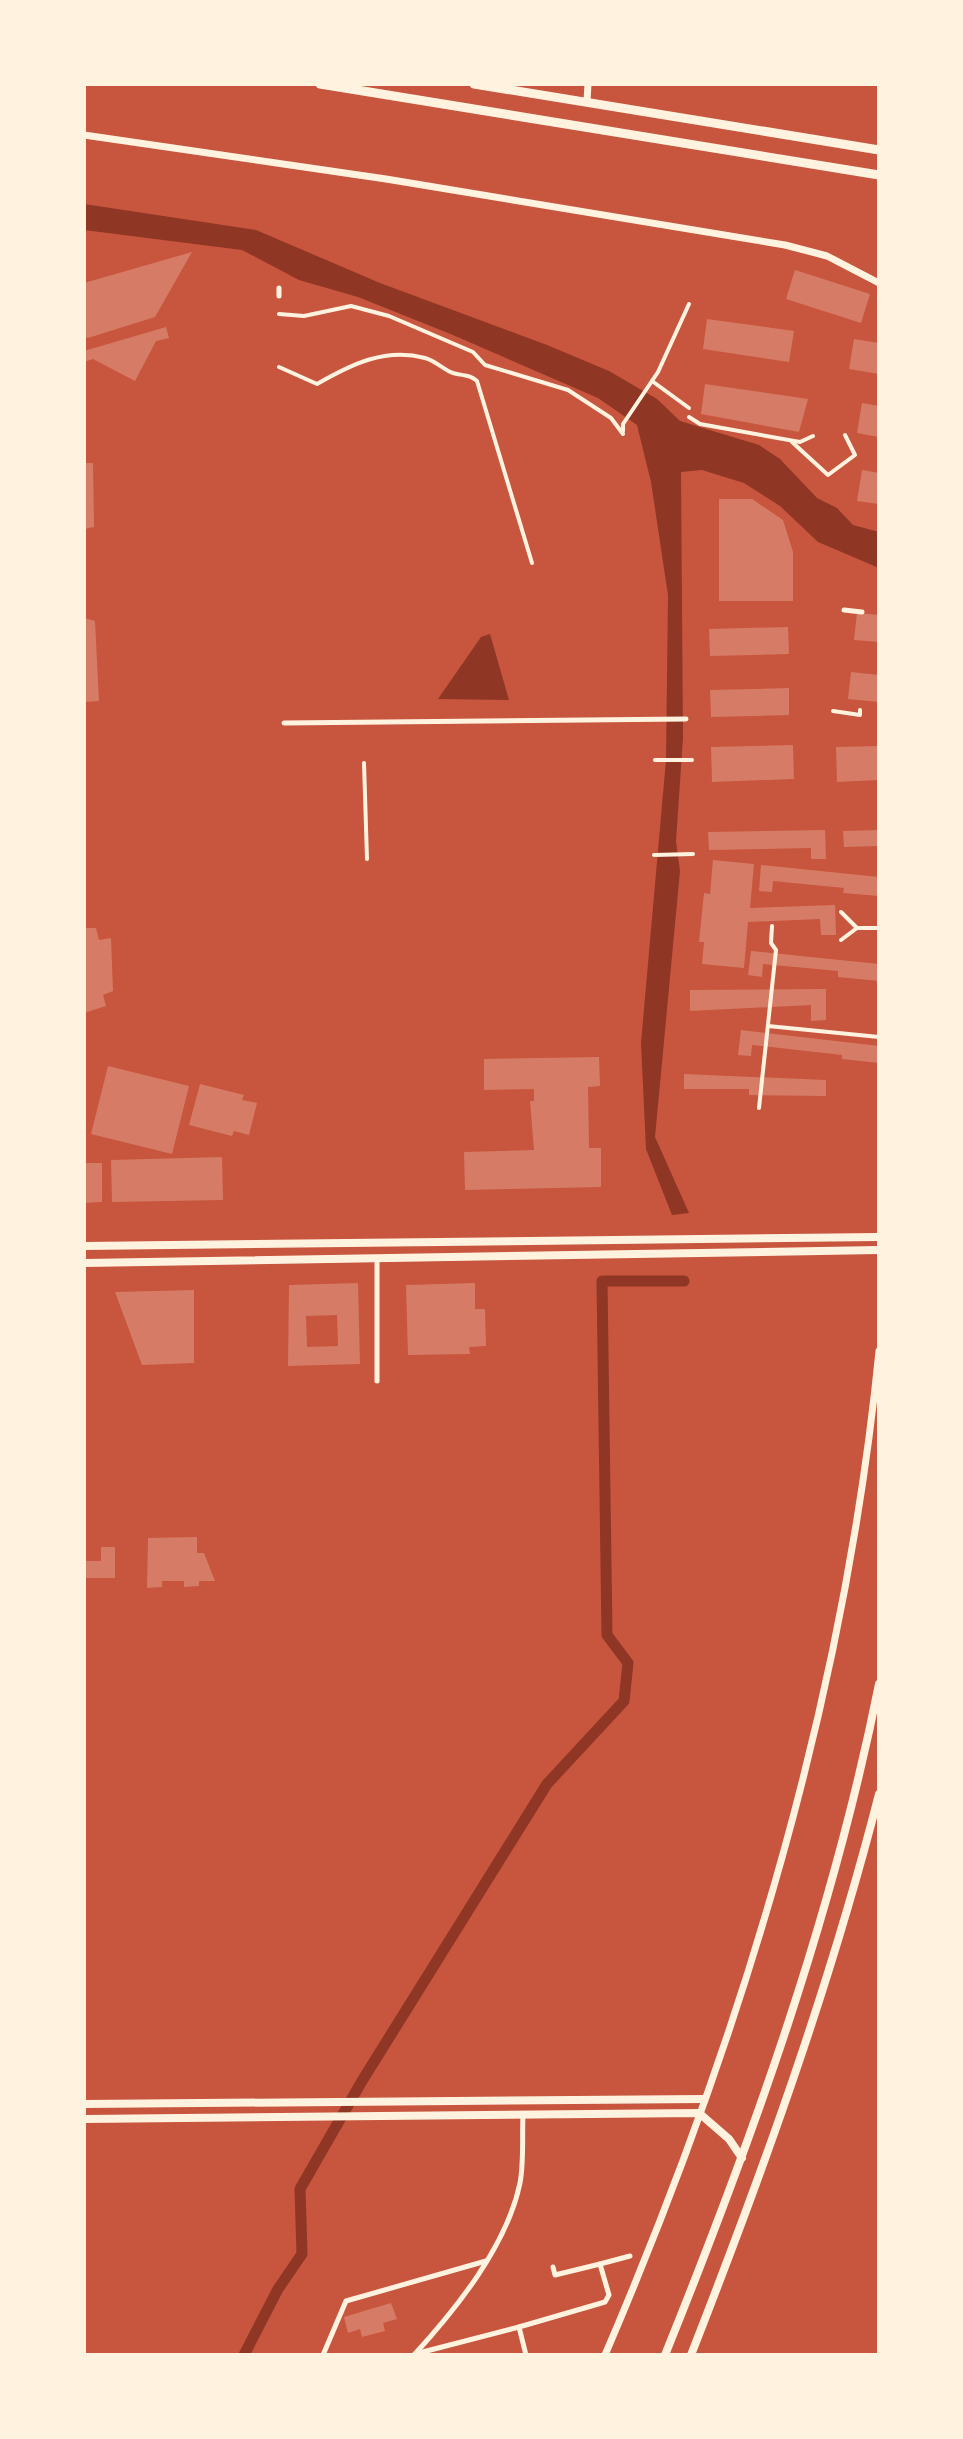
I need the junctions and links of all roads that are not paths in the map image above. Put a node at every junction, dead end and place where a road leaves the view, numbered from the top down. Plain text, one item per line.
1 (320, 84) edge
2 (474, 84) edge
3 (588, 84) edge
4 (587, 101) junction
5 (84, 135) edge
6 (879, 150) edge
7 (879, 175) edge
8 (879, 283) edge
9 (279, 288) dead end
10 (279, 296) dead end
11 (689, 304) dead end
12 (279, 314) dead end
13 (279, 367) dead end
14 (652, 381) junction
15 (689, 408) dead end
16 (689, 417) dead end
17 (845, 435) dead end
18 (813, 436) dead end
19 (790, 440) junction
20 (532, 563) dead end
21 (844, 610) dead end
22 (862, 612) dead end
23 (860, 710) dead end
24 (833, 711) dead end
25 (686, 719) dead end
26 (284, 723) dead end
27 (655, 760) dead end
28 (692, 760) dead end
29 (364, 763) dead end
30 (693, 854) dead end
31 (654, 855) dead end
32 (367, 859) dead end
33 (841, 912) dead end
34 (772, 926) dead end
35 (857, 928) junction
36 (879, 928) edge
37 (841, 940) dead end
38 (768, 1026) junction
39 (879, 1037) edge
40 (759, 1108) dead end
41 (879, 1237) edge
42 (84, 1246) edge
43 (879, 1250) edge
44 (377, 1259) junction
45 (84, 1263) edge
46 (879, 1351) edge
47 (377, 1381) dead end
48 (879, 1684) edge
49 (879, 1794) edge
50 (704, 2099) junction
51 (84, 2104) edge
52 (699, 2113) junction
53 (523, 2114) junction
54 (84, 2119) edge
55 (742, 2158) junction
56 (630, 2256) dead end
57 (487, 2260) junction
58 (600, 2264) junction
59 (553, 2267) dead end
60 (519, 2327) junction
61 (323, 2355) edge
62 (414, 2355) edge
63 (526, 2355) edge
64 (605, 2355) edge
65 (665, 2355) edge
66 (691, 2355) edge

1 - 7 main road
2 - 4 main road
3 - 4 street
4 - 6 main road
5 - 8 street
9 - 10 street
11 - 14 street
12 - 14 street
13 - 20 street
14 - 15 street
16 - 19 street
17 - 19 street
18 - 19 street
21 - 22 street
23 - 24 street
25 - 26 street
27 - 28 street
29 - 32 street
30 - 31 street
33 - 35 street
34 - 38 street
35 - 36 street
35 - 37 street
38 - 39 street
38 - 40 street
41 - 42 main road
43 - 44 main road
44 - 45 main road
44 - 47 street
46 - 50 street
48 - 55 main road
49 - 66 main road
50 - 51 main road
50 - 52 street
52 - 53 main road
52 - 55 main road
52 - 64 street
53 - 54 main road
53 - 57 street
55 - 65 main road
56 - 58 street
57 - 61 street
57 - 62 street
58 - 59 street
58 - 60 street
60 - 62 street
60 - 63 street

